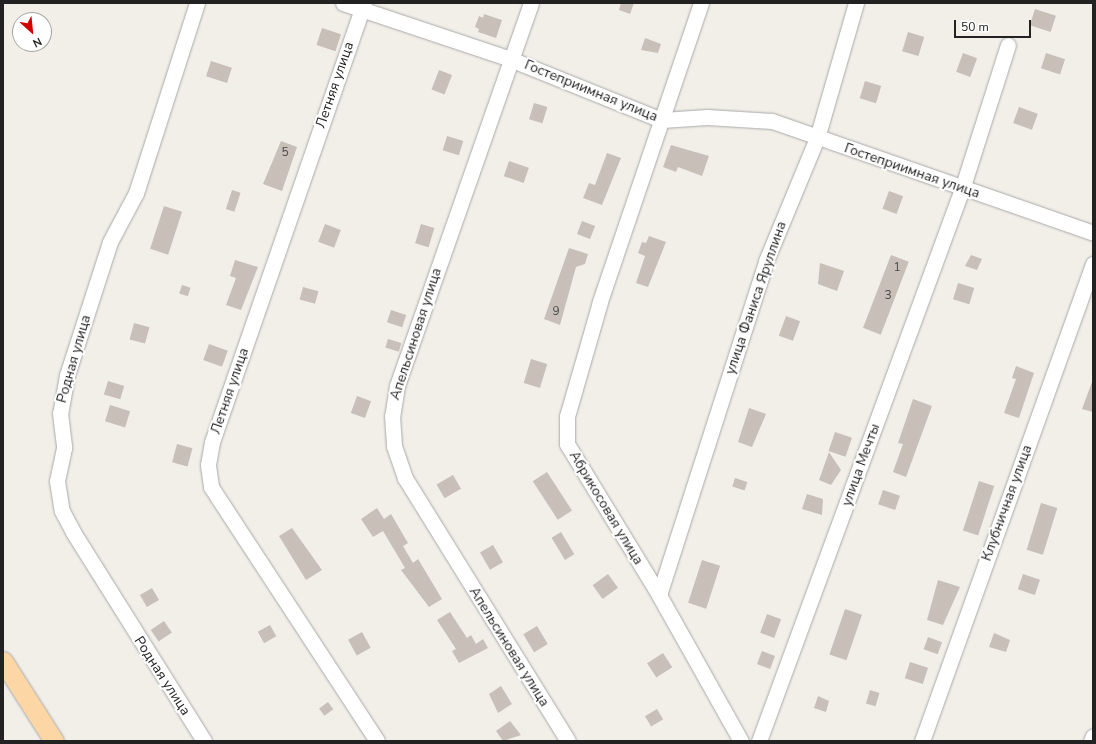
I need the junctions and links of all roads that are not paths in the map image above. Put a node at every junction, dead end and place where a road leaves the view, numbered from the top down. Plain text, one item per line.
1 (197, 3) edge
2 (343, 3) edge
3 (531, 3) edge
4 (701, 3) edge
5 (856, 3) edge
6 (362, 6) edge
7 (1008, 45) dead end
8 (510, 59) junction
9 (662, 120) junction
10 (817, 138) junction
11 (962, 189) junction
12 (1093, 233) edge
13 (1093, 264) edge
14 (659, 594) junction
15 (3, 661) edge
16 (1093, 736) edge
17 (54, 741) edge
18 (204, 741) edge
19 (377, 741) edge
20 (568, 741) edge
21 (741, 741) edge
22 (760, 741) edge
23 (922, 741) edge
24 (1091, 741) edge

1 - 18 street, Родная улица
2 - 6 street, Гостеприимная улица
3 - 8 street, Апельсиновая улица
4 - 9 street, Абрикосовая улица
5 - 10 street, улица Фаниса Яруллина
6 - 8 street, Гостеприимная улица
6 - 19 street, Летняя улица
7 - 11 street, улица Мечты
8 - 9 street, Гостеприимная улица
8 - 20 street, Апельсиновая улица
9 - 10 street, Гостеприимная улица
9 - 14 street, Абрикосовая улица
10 - 11 street, Гостеприимная улица
10 - 14 street, улица Фаниса Яруллина
11 - 12 street, Гостеприимная улица
11 - 22 street, улица Мечты
13 - 23 street, Клубничная улица
14 - 21 street, Абрикосовая улица
15 - 17 main road
16 - 24 street

